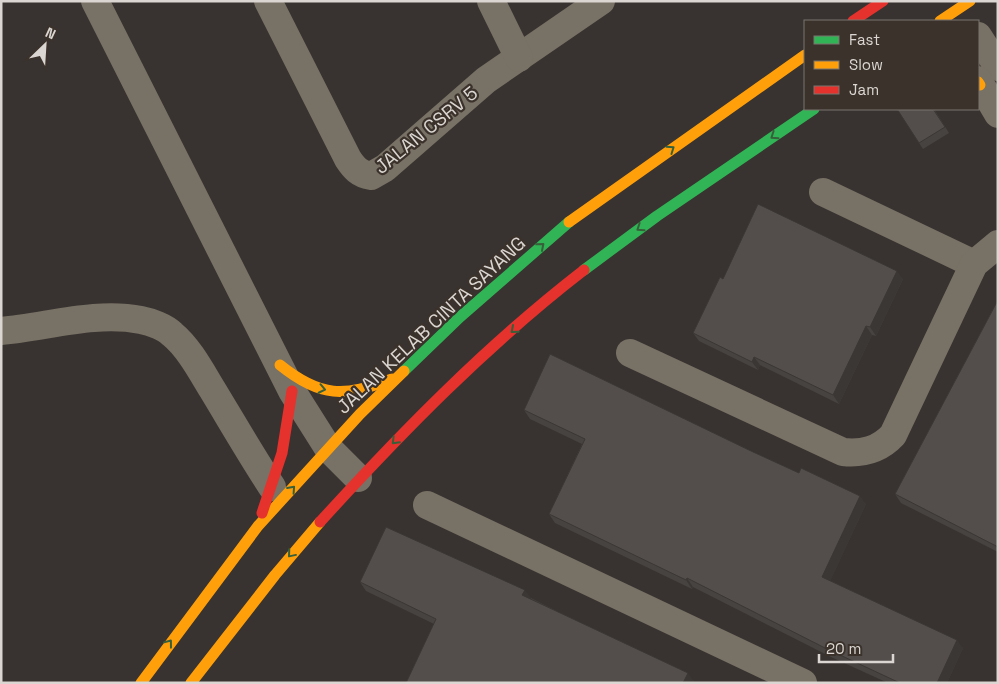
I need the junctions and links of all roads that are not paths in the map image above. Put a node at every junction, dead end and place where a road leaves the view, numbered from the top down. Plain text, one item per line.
1 (95, 1) edge
2 (268, 1) edge
3 (490, 1) edge
4 (601, 1) edge
5 (883, 1) edge
6 (854, 20) edge
7 (979, 37) edge
8 (804, 56) edge
9 (519, 58) junction
10 (983, 78) edge
11 (813, 110) edge
12 (998, 114) edge
13 (823, 192) dead end
14 (998, 244) edge
15 (974, 264) junction
16 (1, 331) edge
17 (630, 353) dead end
18 (280, 366) junction
19 (398, 377) junction
20 (292, 391) junction
21 (328, 448) junction
22 (358, 478) junction
23 (272, 487) junction
24 (427, 505) dead end
25 (258, 526) junction
26 (772, 676) edge
27 (141, 683) edge
28 (191, 683) edge
29 (803, 683) edge

1 - 18 street
2 - 9 street, JALAN CSRV 5
3 - 9 street
4 - 9 street, JALAN CSRV 5
5 - 6 main road
7 - 10 street
19 -> 8 main road, JALAN KELAB CINTA SAYANG
10 - 12 street
11 -> 22 main road
13 - 15 street
14 - 15 street
15 - 17 street
16 - 23 street
18 -> 19 main road
18 - 20 street
19 - 21 main road, JALAN KELAB CINTA SAYANG
20 - 21 street
20 - 23 main road
21 - 22 street
25 -> 21 main road, JALAN KELAB CINTA SAYANG
22 -> 28 main road
23 - 25 main road
24 - 26 street
27 -> 25 main road, JALAN KELAB CINTA SAYANG
26 - 29 street

